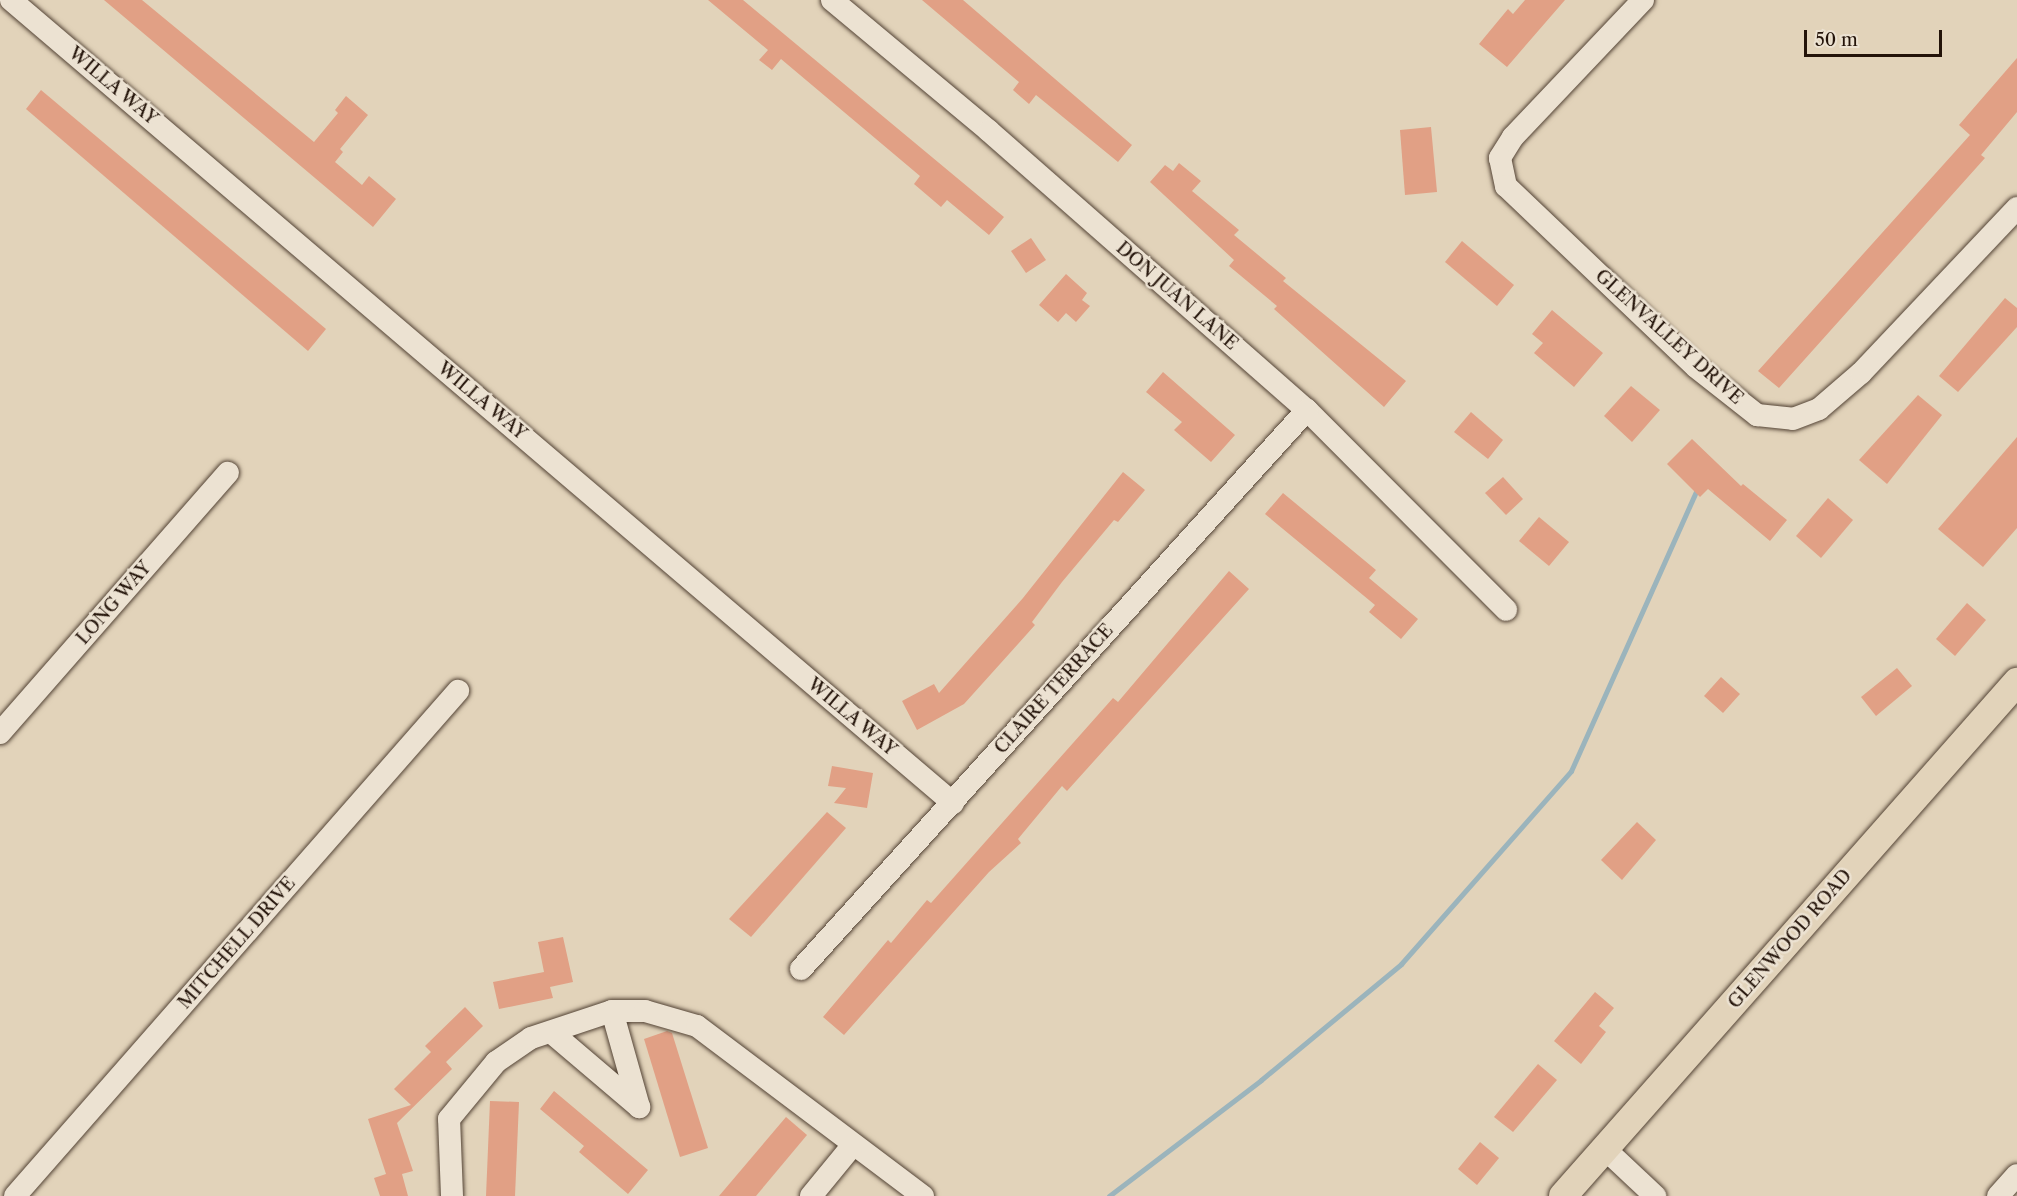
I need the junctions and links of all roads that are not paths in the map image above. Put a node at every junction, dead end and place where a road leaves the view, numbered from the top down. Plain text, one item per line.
1 (11, 0) edge
2 (832, 0) edge
3 (1643, 0) edge
4 (2017, 208) edge
5 (1307, 410) junction
6 (228, 472) dead end
7 (1506, 610) dead end
8 (2017, 682) edge
9 (458, 691) dead end
10 (0, 733) edge
11 (953, 803) junction
12 (801, 969) dead end
13 (612, 1011) junction
14 (551, 1032) junction
15 (852, 1146) junction
16 (1605, 1149) junction
17 (2017, 1175) edge
18 (15, 1196) edge
19 (452, 1196) edge
20 (811, 1196) edge
21 (923, 1196) edge
22 (1563, 1196) edge
23 (1655, 1196) edge
24 (1998, 1196) edge

1 - 11 street, WILLA WAY
2 - 5 street, DON JUAN LANE
3 - 4 street, GLENVALLEY DRIVE
5 - 7 street, DON JUAN LANE
5 - 11 street, CLAIRE TERRACE
6 - 10 street, LONG WAY
8 - 16 main road, GLENWOOD ROAD
9 - 18 street, MITCHELL DRIVE
11 - 12 street, CLAIRE TERRACE
13 - 14 street
13 - 14 street
13 - 15 street
14 - 19 street
15 - 20 street
15 - 21 street
16 - 22 main road, GLENWOOD ROAD
16 - 23 street
17 - 24 street

